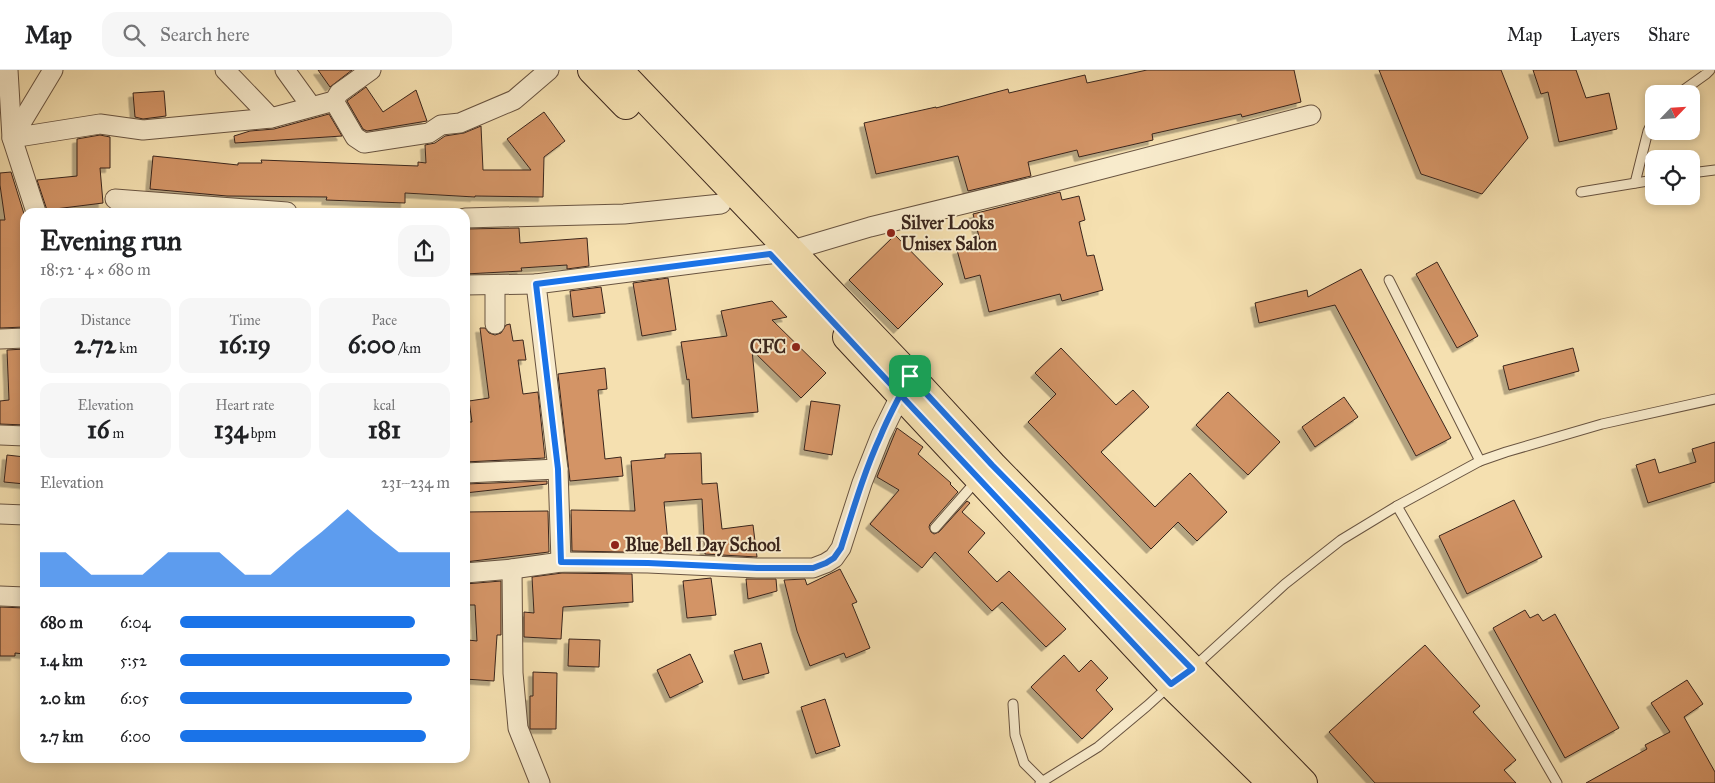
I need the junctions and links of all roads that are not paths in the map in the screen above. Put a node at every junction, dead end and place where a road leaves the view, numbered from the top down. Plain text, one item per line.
1 (8, 70) edge
2 (53, 70) edge
3 (224, 70) edge
4 (285, 70) edge
5 (371, 70) edge
6 (549, 70) edge
7 (592, 70) edge
8 (618, 70) edge
9 (1710, 70) edge
10 (1691, 85) edge
11 (334, 101) junction
12 (311, 106) junction
13 (1311, 115) dead end
14 (271, 118) junction
15 (12, 138) junction
16 (1646, 140) edge
17 (1715, 170) edge
18 (1700, 172) edge
19 (1645, 181) edge
20 (1634, 183) junction
21 (1581, 192) dead end
22 (115, 200) dead end
23 (721, 204) junction
24 (35, 208) edge
25 (230, 208) edge
26 (470, 218) edge
27 (779, 252) junction
28 (1388, 280) dead end
29 (536, 284) junction
30 (470, 285) edge
31 (495, 285) junction
32 (495, 324) dead end
33 (20, 338) edge
34 (0, 339) edge
35 (905, 386) junction
36 (1715, 399) edge
37 (0, 435) edge
38 (20, 436) edge
39 (1480, 461) junction
40 (558, 469) junction
41 (470, 473) edge
42 (978, 479) junction
43 (1397, 506) junction
44 (0, 514) edge
45 (20, 515) edge
46 (935, 528) dead end
47 (561, 562) junction
48 (512, 569) junction
49 (470, 572) edge
50 (0, 596) edge
51 (20, 597) edge
52 (1181, 676) junction
53 (1013, 704) dead end
54 (540, 783) edge
55 (1042, 783) edge
56 (1272, 783) edge
57 (1303, 783) edge
58 (1557, 783) edge

1 - 15 street
2 - 15 street
3 - 14 street
4 - 12 street
5 - 11 street
6 - 11 street
7 - 23 main road
8 - 27 main road
9 - 10 lane
11 - 12 street
12 - 14 street
13 - 27 street
14 - 15 street
15 - 24 street
16 - 20 lane
17 - 18 lane
19 - 20 lane
20 - 21 lane
22 - 25 street
23 - 26 street
23 - 27 main road
27 - 29 street
27 - 35 main road
28 - 39 lane
29 - 31 street
29 - 40 street
30 - 31 street
31 - 32 street
33 - 34 street
35 - 42 main road
35 - 47 street
35 - 52 main road
36 - 39 lane
37 - 38 street
39 - 43 lane
40 - 41 street
40 - 47 street
42 - 46 lane
42 - 52 main road
43 - 52 lane
43 - 58 lane
44 - 45 street
47 - 48 street
48 - 49 street
48 - 54 street
50 - 51 street
52 - 55 lane
52 - 56 main road
52 - 57 main road
53 - 55 lane

